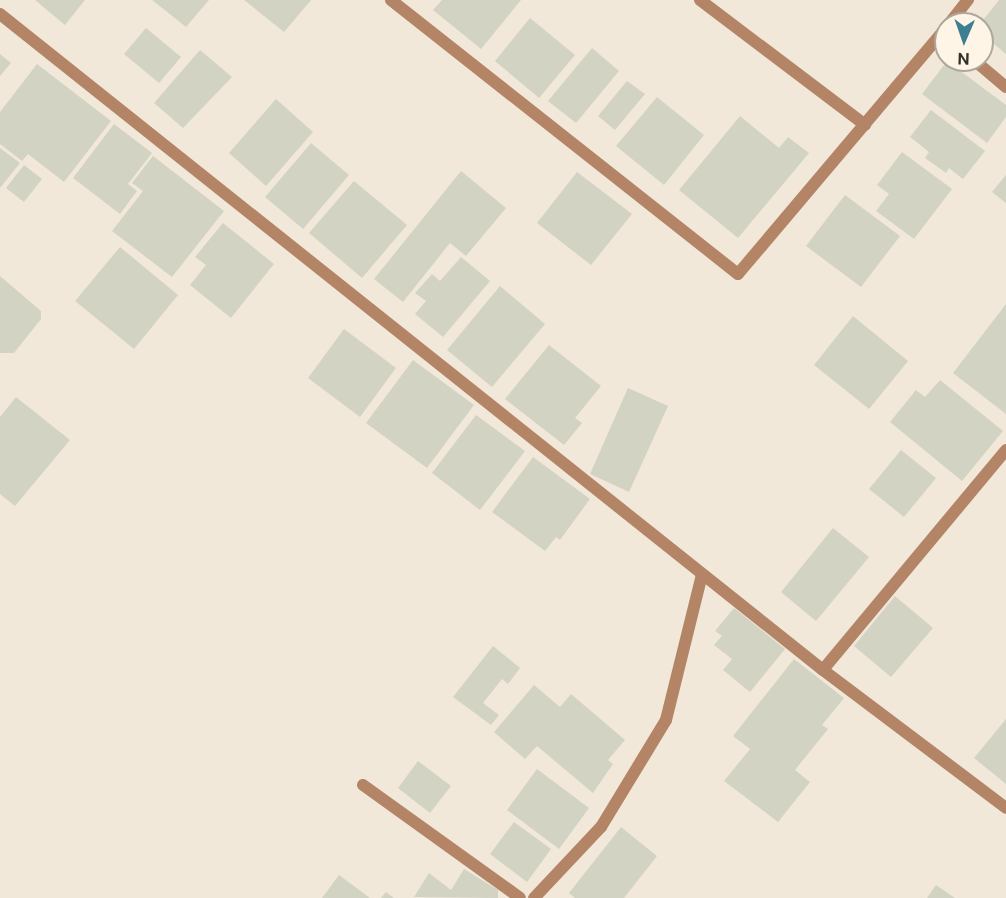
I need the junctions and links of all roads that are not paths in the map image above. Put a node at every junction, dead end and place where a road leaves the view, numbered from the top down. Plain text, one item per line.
1 (391, 0) edge
2 (700, 0) edge
3 (0, 14) edge
4 (934, 45) edge
5 (988, 72) edge
6 (1006, 87) edge
7 (865, 124) junction
8 (1006, 450) edge
9 (702, 575) junction
10 (823, 670) junction
11 (363, 785) dead end
12 (1006, 808) edge
13 (516, 897) edge
14 (534, 898) edge

1 - 7 street
2 - 7 street
3 - 9 street
4 - 7 street
5 - 6 street
8 - 10 street
9 - 10 street
9 - 14 street
10 - 12 street
11 - 13 street

